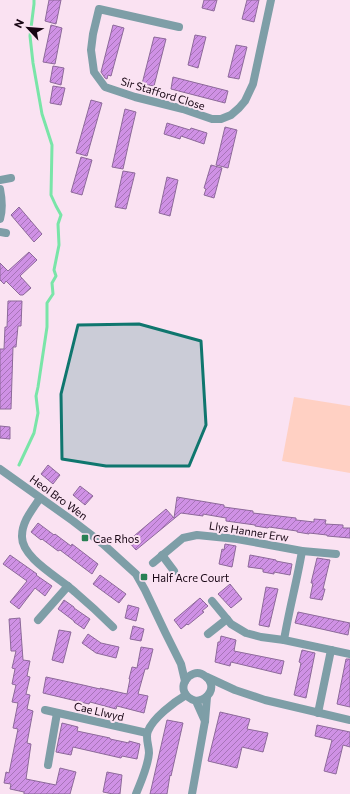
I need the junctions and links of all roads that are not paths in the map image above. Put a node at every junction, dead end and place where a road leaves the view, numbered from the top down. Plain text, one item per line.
1 (271, 0) edge
2 (179, 27) dead end
3 (11, 178) dead end
4 (0, 180) edge
5 (0, 189) edge
6 (0, 218) edge
7 (0, 469) edge
8 (40, 498) junction
9 (302, 551) junction
10 (336, 554) dead end
11 (162, 555) junction
12 (153, 562) dead end
13 (174, 571) dead end
14 (68, 586) junction
15 (212, 601) dead end
16 (227, 619) junction
17 (38, 620) dead end
18 (113, 627) dead end
19 (208, 634) dead end
20 (284, 640) junction
21 (331, 650) junction
22 (350, 654) edge
23 (181, 664) junction
24 (203, 675) junction
25 (185, 681) junction
26 (235, 690) junction
27 (209, 693) junction
28 (186, 695) junction
29 (196, 701) junction
30 (45, 710) dead end
31 (57, 713) junction
32 (318, 713) junction
33 (350, 720) edge
34 (205, 721) junction
35 (147, 733) junction
36 (48, 765) dead end
37 (136, 794) edge
38 (192, 794) edge

1 - 2 street, Sir Stafford Close
3 - 4 street
5 - 6 street
7 - 8 street, Heol Bro Wen
8 - 14 street
8 - 23 street, Heol Bro Wen
9 - 10 street, Llys Hanner Erw
9 - 11 street, Llys Hanner Erw
9 - 20 street, Llys Hanner Erw
11 - 12 street, Llys Hanner Erw
11 - 13 street
14 - 17 street
14 - 18 street
15 - 16 street
16 - 19 street
16 - 20 street
20 - 21 street
21 - 22 street
21 - 32 street
23 - 24 street
23 - 25 street, Heol Bro Wen
24 - 25 street
24 - 26 street
24 - 27 street
25 - 28 street, Heol Bro Wen
26 - 27 street
26 - 32 street
27 - 29 street
27 - 34 street
28 - 29 street
28 - 35 street
29 - 34 street
30 - 31 street, Cae Llwyd
31 - 35 street, Cae Llwyd
31 - 36 street
32 - 33 street
34 - 38 street
35 - 37 street

